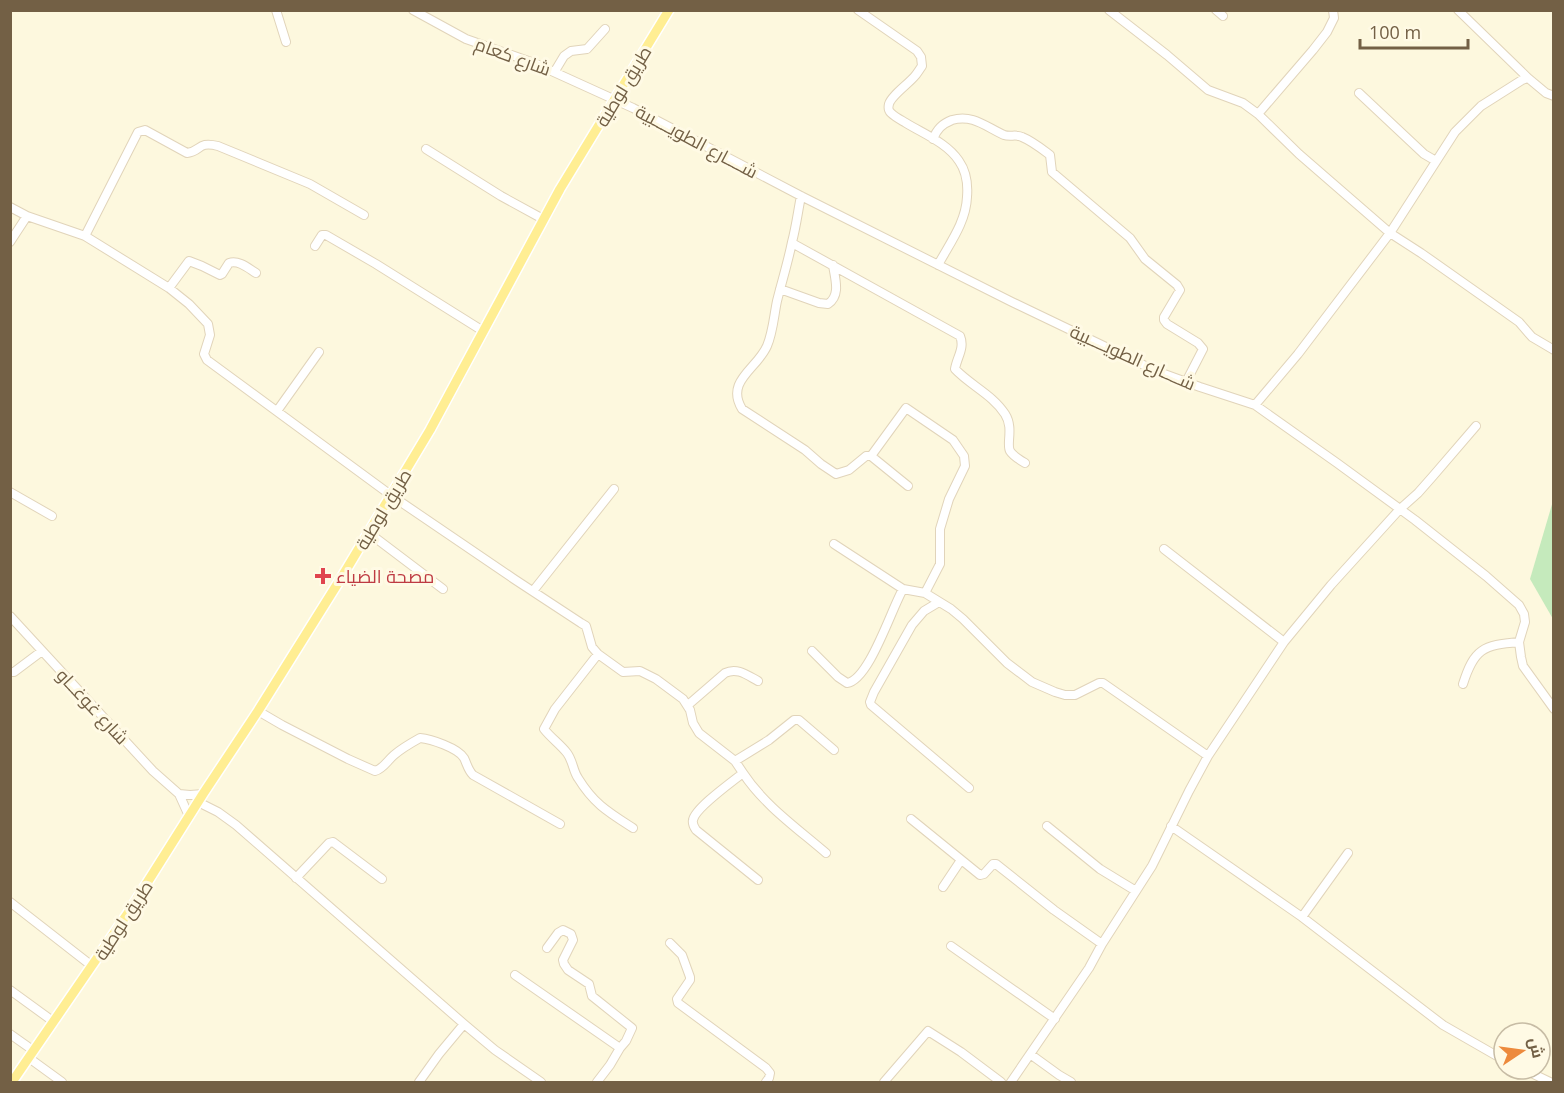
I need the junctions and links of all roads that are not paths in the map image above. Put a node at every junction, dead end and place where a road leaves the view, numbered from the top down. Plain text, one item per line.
1 (276, 10) edge
2 (413, 10) edge
3 (669, 10) edge
4 (858, 10) edge
5 (1109, 10) edge
6 (1333, 10) edge
7 (1458, 10) edge
8 (605, 29) dead end
9 (286, 42) dead end
10 (555, 71) junction
11 (1528, 78) junction
12 (1359, 93) dead end
13 (1554, 96) edge
14 (614, 99) junction
15 (1258, 114) junction
16 (933, 139) junction
17 (426, 149) dead end
18 (1436, 160) junction
19 (801, 196) junction
20 (10, 207) edge
21 (364, 214) dead end
22 (27, 216) junction
23 (543, 219) junction
24 (1390, 233) junction
25 (85, 236) junction
26 (10, 242) edge
27 (792, 243) junction
28 (315, 246) dead end
29 (833, 265) junction
30 (938, 265) junction
31 (256, 273) dead end
32 (169, 288) junction
33 (780, 289) junction
34 (483, 331) junction
35 (1554, 350) edge
36 (320, 352) dead end
37 (1186, 382) junction
38 (1255, 405) junction
39 (277, 411) junction
40 (1476, 426) dead end
41 (871, 456) junction
42 (1025, 463) dead end
43 (908, 486) dead end
44 (614, 489) dead end
45 (10, 492) edge
46 (392, 496) junction
47 (1399, 510) junction
48 (52, 516) dead end
49 (369, 533) junction
50 (834, 544) dead end
51 (1164, 549) dead end
52 (443, 589) dead end
53 (903, 589) junction
54 (533, 591) junction
55 (925, 593) junction
56 (939, 602) junction
57 (10, 616) edge
58 (1284, 642) junction
59 (1519, 642) junction
60 (42, 651) junction
61 (812, 651) dead end
62 (598, 654) junction
63 (10, 672) edge
64 (758, 681) dead end
65 (1463, 684) dead end
66 (688, 705) junction
67 (1554, 709) edge
68 (258, 711) junction
69 (834, 750) dead end
70 (1208, 756) junction
71 (735, 761) junction
72 (743, 773) junction
73 (969, 788) dead end
74 (179, 794) junction
75 (200, 798) junction
76 (189, 816) junction
77 (911, 819) dead end
78 (560, 824) dead end
79 (1047, 826) dead end
80 (1171, 826) junction
81 (633, 828) dead end
82 (826, 853) dead end
83 (1348, 853) dead end
84 (961, 860) junction
85 (296, 878) junction
86 (382, 879) dead end
87 (758, 880) dead end
88 (943, 887) dead end
89 (1136, 891) junction
90 (10, 902) edge
91 (1302, 917) junction
92 (670, 943) dead end
93 (1102, 944) junction
94 (951, 946) dead end
95 (547, 948) dead end
96 (92, 966) junction
97 (515, 975) dead end
98 (10, 990) edge
99 (1055, 1019) junction
100 (54, 1022) junction
101 (464, 1024) junction
102 (10, 1034) edge
103 (620, 1048) junction
104 (1492, 1053) edge
105 (1030, 1054) junction
106 (31, 1055) junction
107 (12, 1083) edge
108 (62, 1083) edge
109 (419, 1083) edge
110 (541, 1083) edge
111 (597, 1083) edge
112 (766, 1083) edge
113 (884, 1083) edge
114 (1001, 1083) edge
115 (1011, 1083) edge
116 (1071, 1083) edge

1 - 9 street
2 - 10 street, شارع كعام
3 - 14 main road, طريق لوطية
4 - 16 street
5 - 15 street
6 - 15 street
7 - 11 street
8 - 10 street
10 - 14 street, شارع كعام
11 - 13 street
11 - 18 street
12 - 18 street
14 - 19 street, شــــارع الطويــــبية
14 - 23 main road, طريق لوطية
15 - 24 street
16 - 30 street
16 - 37 street
17 - 23 street
18 - 24 street
19 - 27 street
19 - 30 street, شــــارع الطويــــبية
20 - 22 street
21 - 25 street
22 - 25 street
22 - 26 street
23 - 34 main road, طريق لوطية
24 - 35 street
24 - 38 street
25 - 32 street
27 - 29 street
27 - 33 street
28 - 34 street
29 - 33 street
29 - 42 street
30 - 37 street, شــــارع الطويــــبية
31 - 32 street
32 - 39 street
33 - 41 street
34 - 46 main road, طريق لوطية
36 - 39 street
37 - 38 street, شــــارع الطويــــبية
38 - 47 street, شــــارع الطويــــبية
39 - 46 street
40 - 47 street
41 - 43 street
41 - 55 street
44 - 54 street
45 - 48 street
46 - 49 main road, طريق لوطية
46 - 54 street
47 - 58 street
47 - 59 street, شــــارع الطويــــبية
49 - 52 street
49 - 68 main road, طريق لوطية
50 - 53 street
51 - 58 street
53 - 55 street
53 - 61 street
54 - 62 street
55 - 56 street
56 - 70 street
56 - 73 street
57 - 60 street, شارع غوغــاو
58 - 70 street
59 - 65 street
59 - 67 street, شــــارع الطويــــبية
60 - 63 street
60 - 74 street, شارع غوغــاو
62 - 66 street
62 - 81 street
64 - 66 street
66 - 71 street
68 - 75 main road, طريق لوطية
68 - 78 street
69 - 71 street
70 - 80 street
71 - 72 street
72 - 82 street
72 - 87 street
74 - 75 street
74 - 76 street
75 - 76 main road, طريق لوطية
75 - 85 street
76 - 96 main road, طريق لوطية
77 - 84 street
79 - 89 street
80 - 89 street
80 - 91 street
83 - 91 street
84 - 88 street
84 - 93 street
85 - 86 street
85 - 101 street
89 - 93 street
90 - 96 street
91 - 104 street
92 - 112 street
93 - 99 street
94 - 99 street
95 - 103 street
96 - 100 main road, طريق لوطية
97 - 103 street
98 - 100 street
99 - 105 street
100 - 106 main road, طريق لوطية
101 - 109 street
101 - 110 street
102 - 106 street
103 - 111 street
105 - 115 street
105 - 116 street
106 - 107 main road, طريق لوطية
106 - 108 street
113 - 114 street

